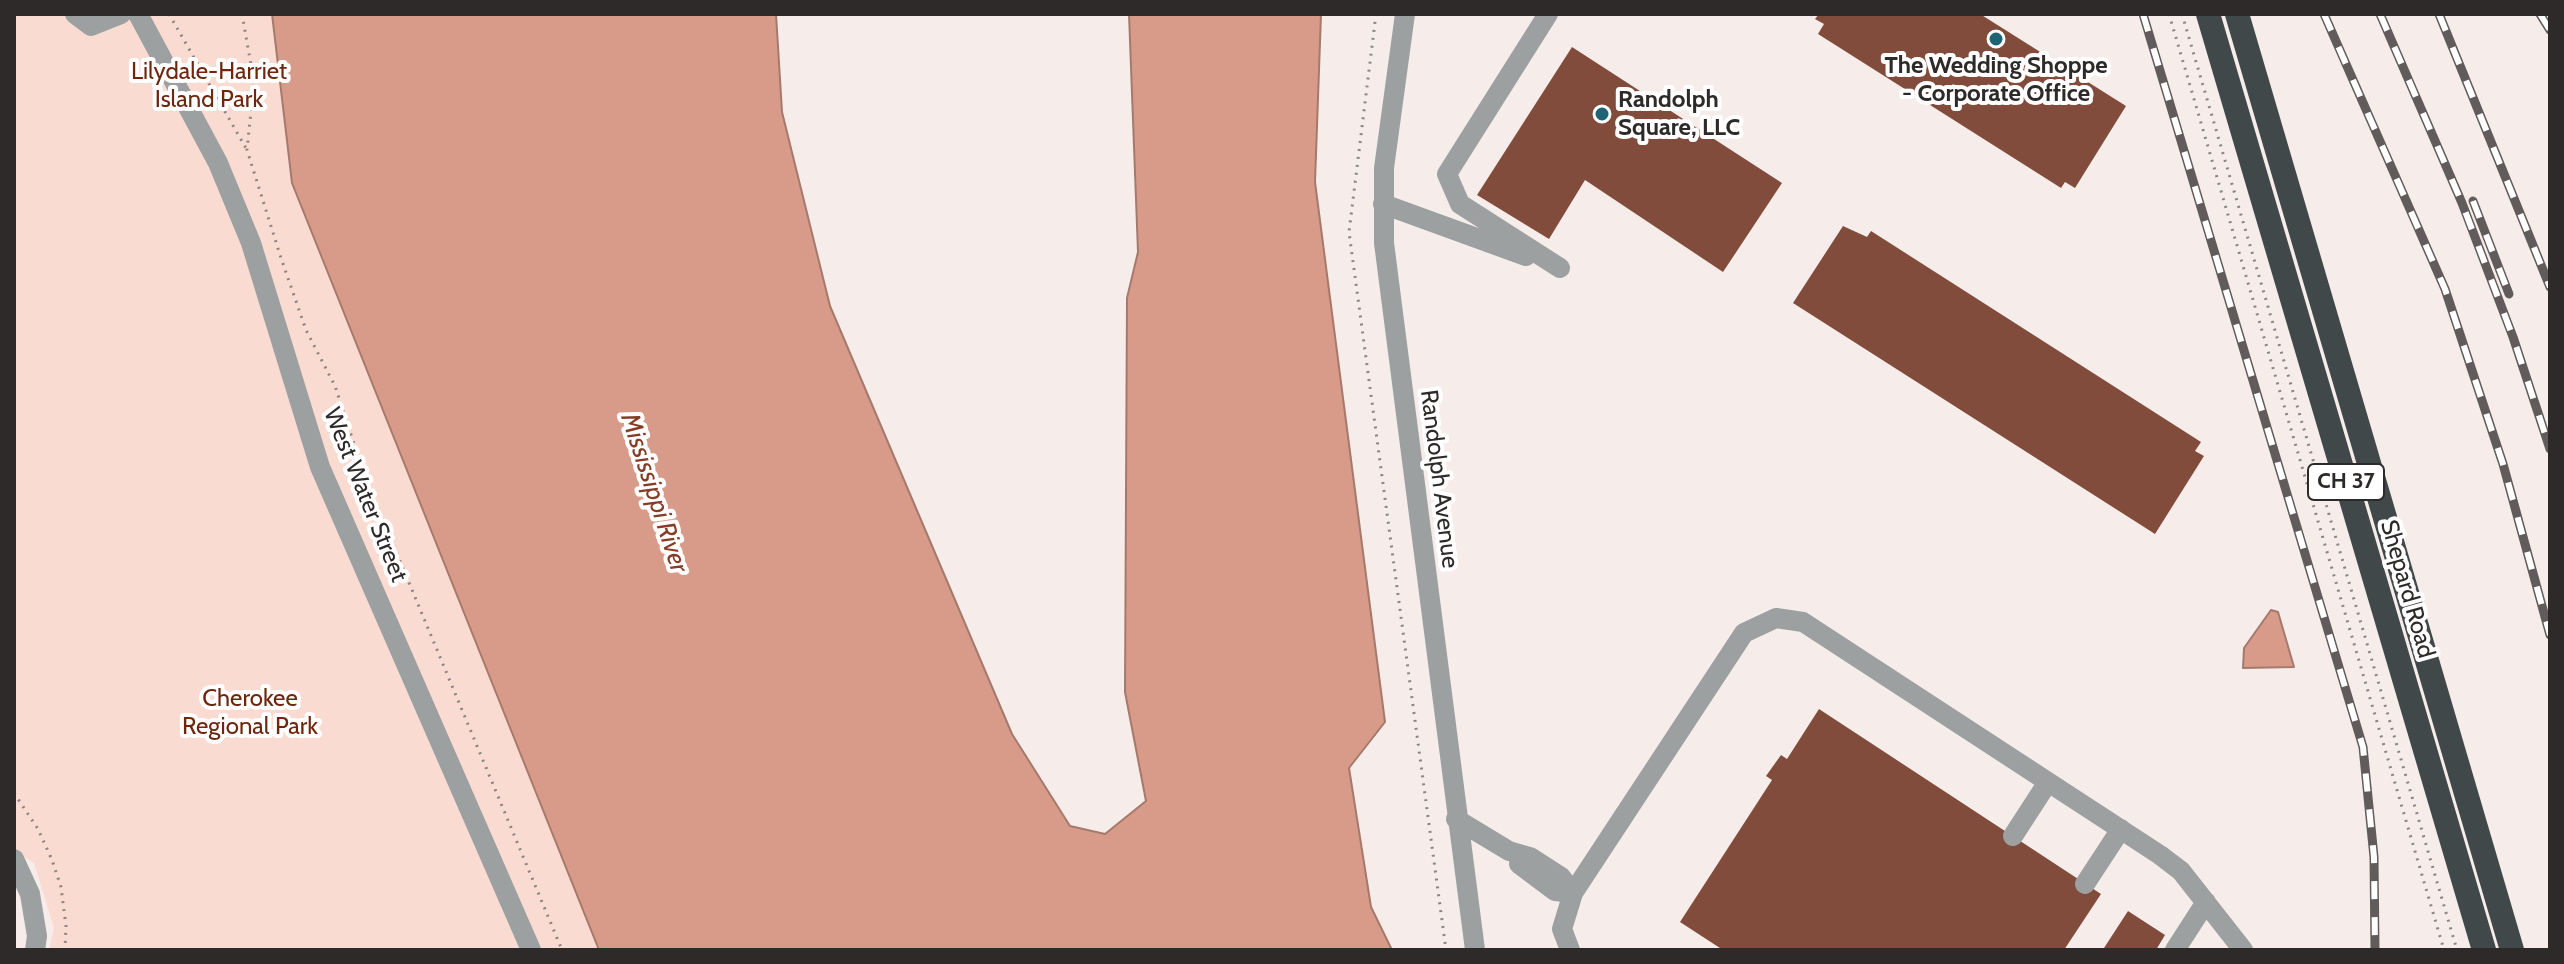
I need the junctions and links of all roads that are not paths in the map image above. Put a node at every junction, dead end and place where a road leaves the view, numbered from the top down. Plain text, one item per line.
1 (75, 14) edge
2 (121, 14) edge
3 (138, 14) edge
4 (1405, 14) edge
5 (1548, 14) edge
6 (2208, 14) edge
7 (2237, 14) edge
8 (1383, 204) junction
9 (2048, 782) junction
10 (1456, 819) junction
11 (2121, 829) junction
12 (2013, 836) dead end
13 (15, 863) edge
14 (2085, 884) dead end
15 (1573, 893) junction
16 (2206, 902) junction
17 (35, 950) edge
18 (531, 950) edge
19 (1475, 950) edge
20 (1570, 950) edge
21 (2175, 950) edge
22 (2243, 950) edge
23 (2484, 950) edge
24 (2512, 950) edge

1 - 2 street
3 - 18 street, West Water Street
4 - 8 street, Randolph Avenue
5 - 8 street
6 - 23 highway, Shepard Road / CH 37
7 - 24 highway, Shepard Road / CH 37
8 - 10 street, Randolph Avenue
9 - 11 street
9 - 12 street
9 - 15 street
10 - 15 street
10 - 19 street, Randolph Avenue
11 - 14 street
11 - 16 street
13 - 17 street
15 - 20 street
16 - 21 street
16 - 22 street

